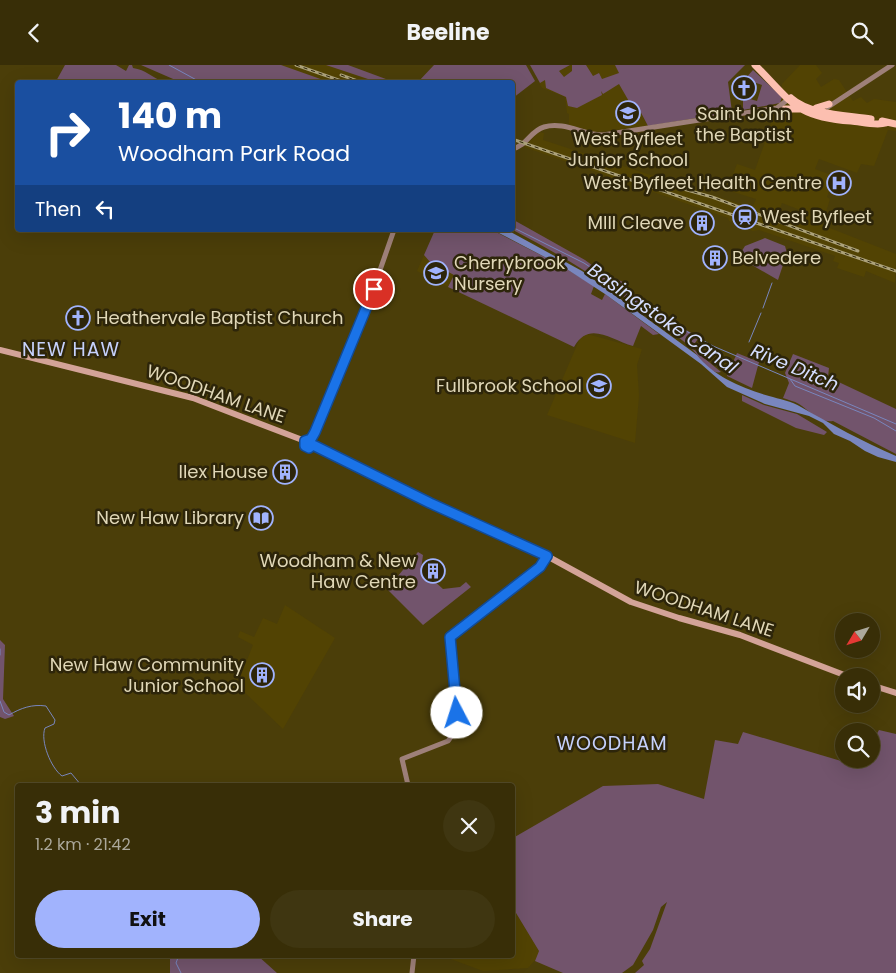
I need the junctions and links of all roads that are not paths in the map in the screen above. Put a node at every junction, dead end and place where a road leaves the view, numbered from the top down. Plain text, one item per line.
1 (755, 65) edge
2 (892, 65) edge
3 (885, 67) edge
4 (789, 102) junction
5 (830, 104) junction
6 (774, 109) junction
7 (814, 109) junction
8 (830, 116) junction
9 (896, 124) edge
10 (515, 148) edge
11 (393, 232) edge
12 (0, 350) edge
13 (310, 442) junction
14 (547, 556) junction
15 (835, 671) edge
16 (880, 688) edge
17 (896, 693) edge
18 (408, 783) edge
19 (414, 958) edge
20 (412, 973) edge

1 - 4 main road
2 - 3 street
3 - 5 street
4 - 6 street
4 - 6 street
4 - 7 main road
4 - 8 main road
5 - 7 main road
5 - 8 street
6 - 10 street
7 - 8 main road
8 - 9 main road
11 - 13 street
12 - 13 main road, WOODHAM LANE
13 - 14 main road, WOODHAM LANE
14 - 15 main road, WOODHAM LANE
14 - 18 street
16 - 17 main road
19 - 20 street

